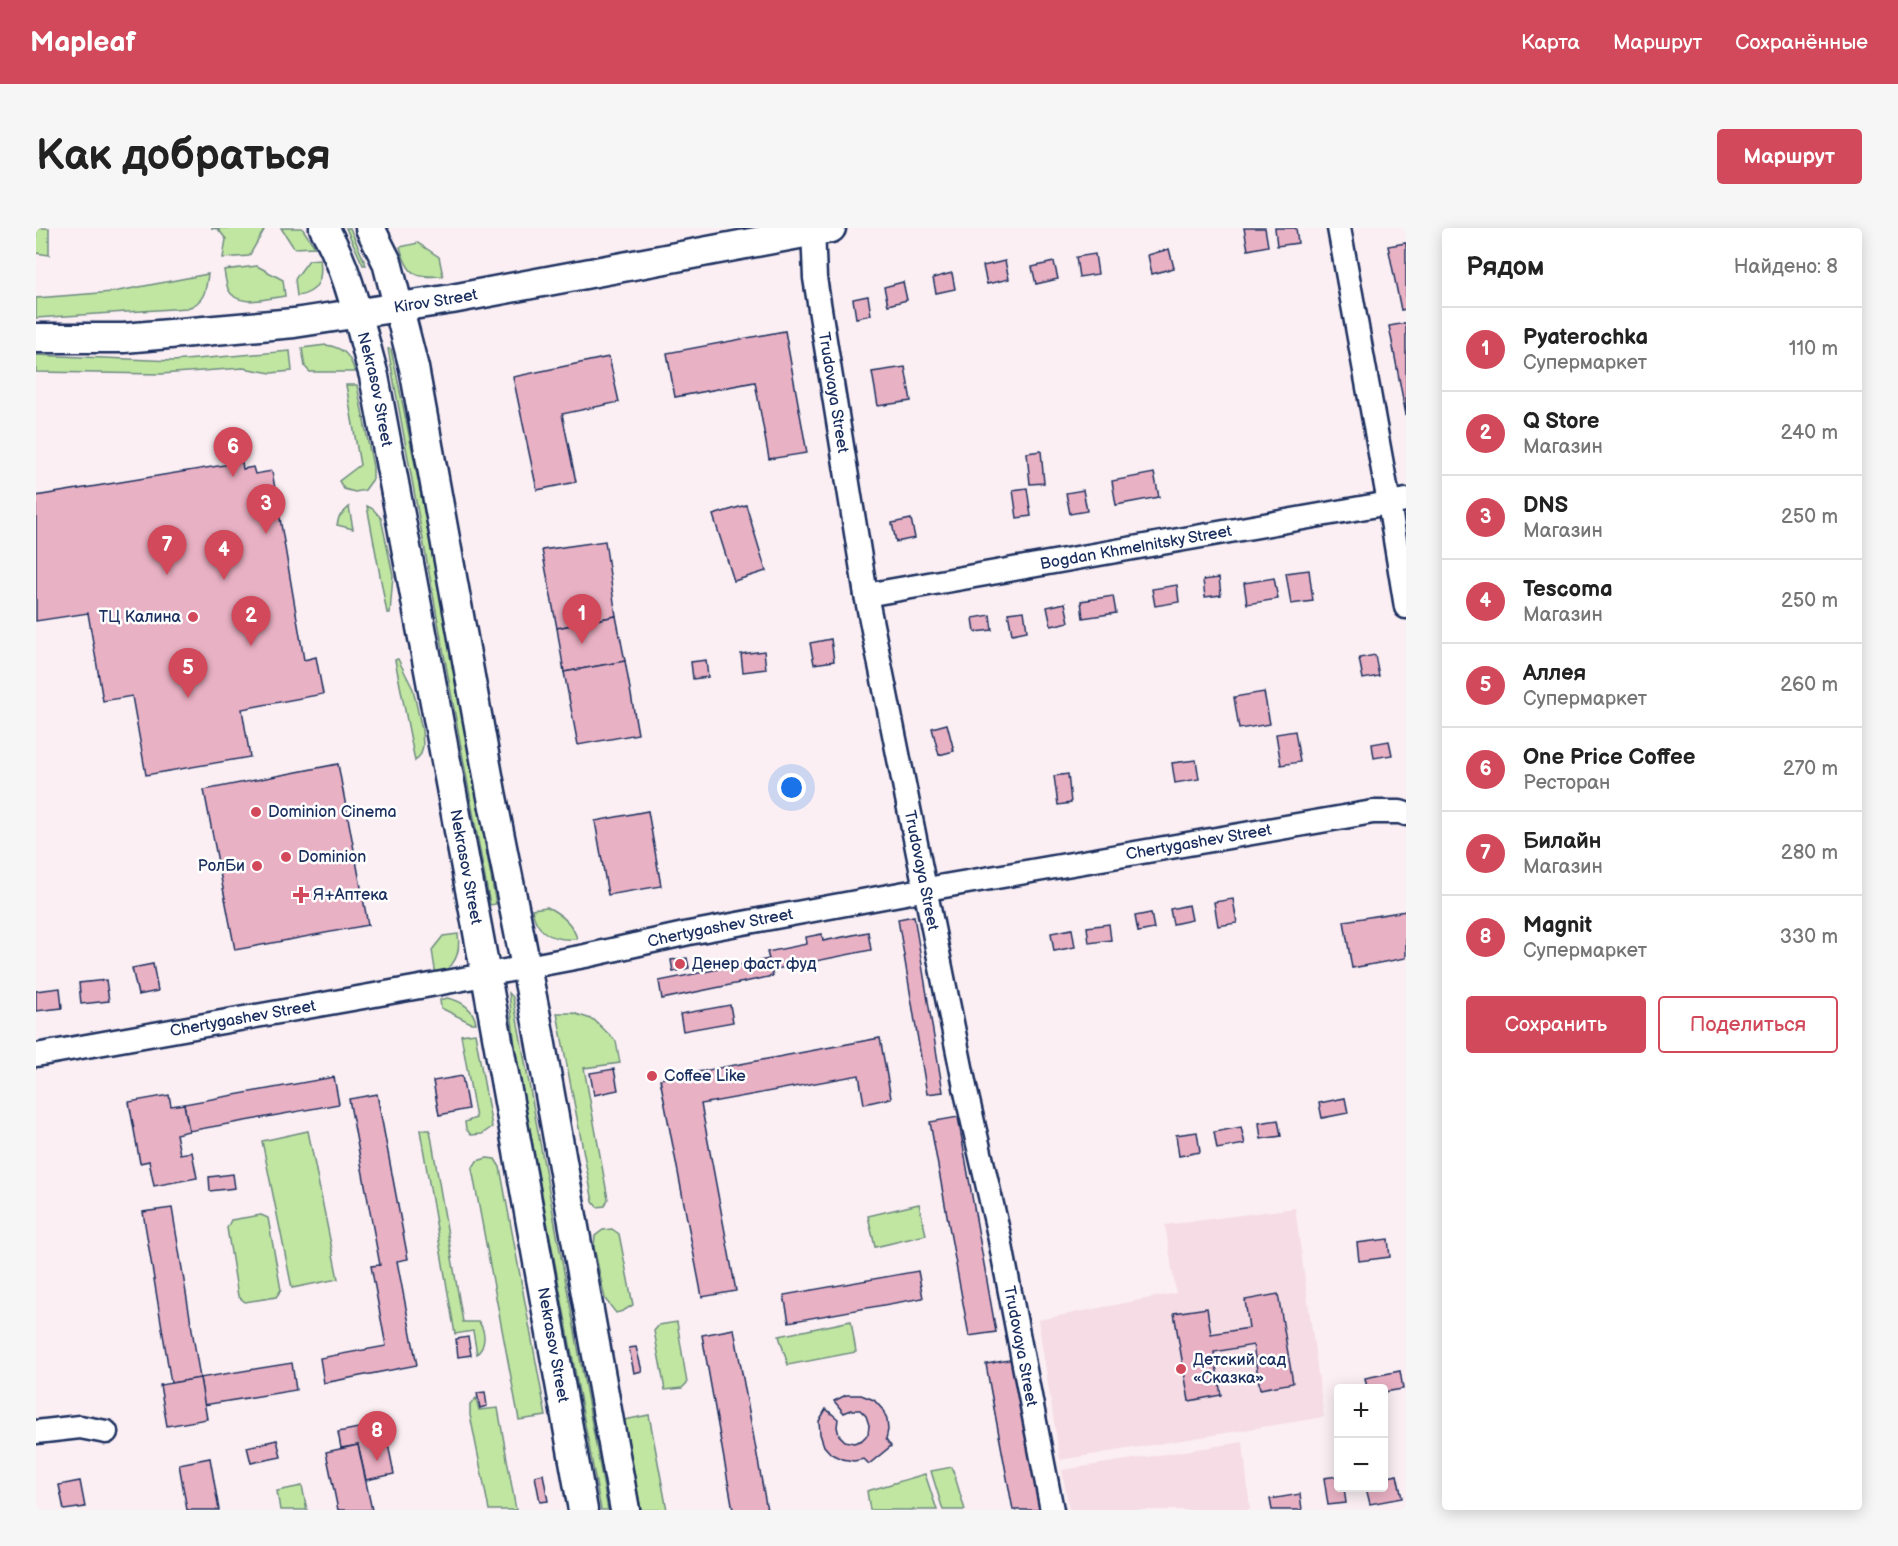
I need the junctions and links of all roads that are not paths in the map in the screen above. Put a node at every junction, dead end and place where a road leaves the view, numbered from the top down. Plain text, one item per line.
1 (324, 228) edge
2 (370, 228) edge
3 (1339, 228) edge
4 (819, 229) edge
5 (399, 306) junction
6 (355, 312) junction
7 (36, 338) edge
8 (1398, 501) edge
9 (867, 595) junction
10 (1406, 607) edge
11 (1406, 814) edge
12 (927, 889) junction
13 (525, 967) junction
14 (486, 975) junction
15 (36, 1055) edge
16 (36, 1432) edge
17 (106, 1432) dead end
18 (583, 1510) edge
19 (625, 1510) edge
20 (1052, 1510) edge

1 - 6 main road, Nekrasov Street
2 - 5 main road
3 - 8 street
4 - 5 main road, Kirov Street
4 - 9 street, Trudovaya Street
5 - 6 main road, Kirov Street
5 - 13 main road
6 - 7 main road, Kirov Street
6 - 14 main road, Nekrasov Street
8 - 9 street, Bogdan Khmelnitsky Street
8 - 10 street
9 - 12 street, Trudovaya Street
11 - 12 street, Chertygashev Street
12 - 13 street, Chertygashev Street
12 - 20 street, Trudovaya Street
13 - 14 street, Chertygashev Street
13 - 19 main road
14 - 15 street, Chertygashev Street
14 - 18 main road, Nekrasov Street
16 - 17 street

